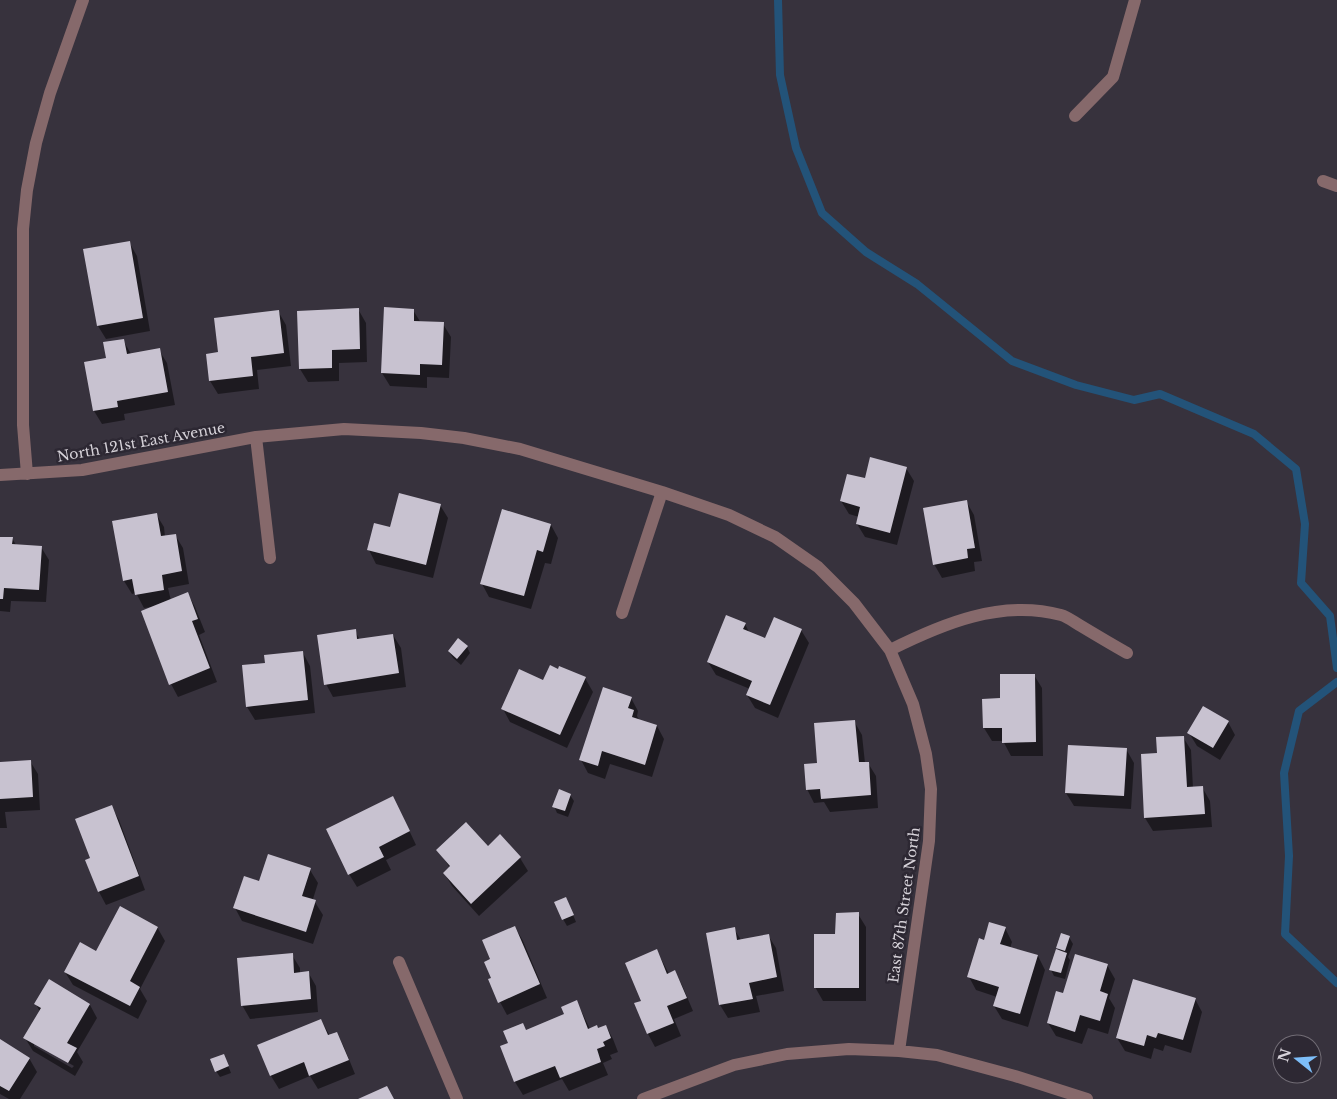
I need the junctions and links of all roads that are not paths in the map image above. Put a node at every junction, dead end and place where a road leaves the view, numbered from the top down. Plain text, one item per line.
1 (83, 0) edge
2 (1135, 0) edge
3 (1075, 116) dead end
4 (1323, 181) dead end
5 (1337, 186) edge
6 (256, 437) junction
7 (27, 474) junction
8 (0, 475) edge
9 (662, 492) junction
10 (270, 558) dead end
11 (622, 613) dead end
12 (890, 650) junction
13 (1127, 653) dead end
14 (399, 962) dead end
15 (899, 1051) junction
16 (457, 1099) edge
17 (643, 1099) edge
18 (1087, 1099) edge

1 - 7 street
2 - 3 street
4 - 5 street
6 - 7 street, North 121st East Avenue
6 - 9 street, North 121st East Avenue
6 - 10 street
7 - 8 street, North 121st East Avenue
9 - 11 street
9 - 12 street, North 121st East Avenue
12 - 13 street
12 - 15 street, East 87th Street North
14 - 16 street
15 - 17 street
15 - 18 street

